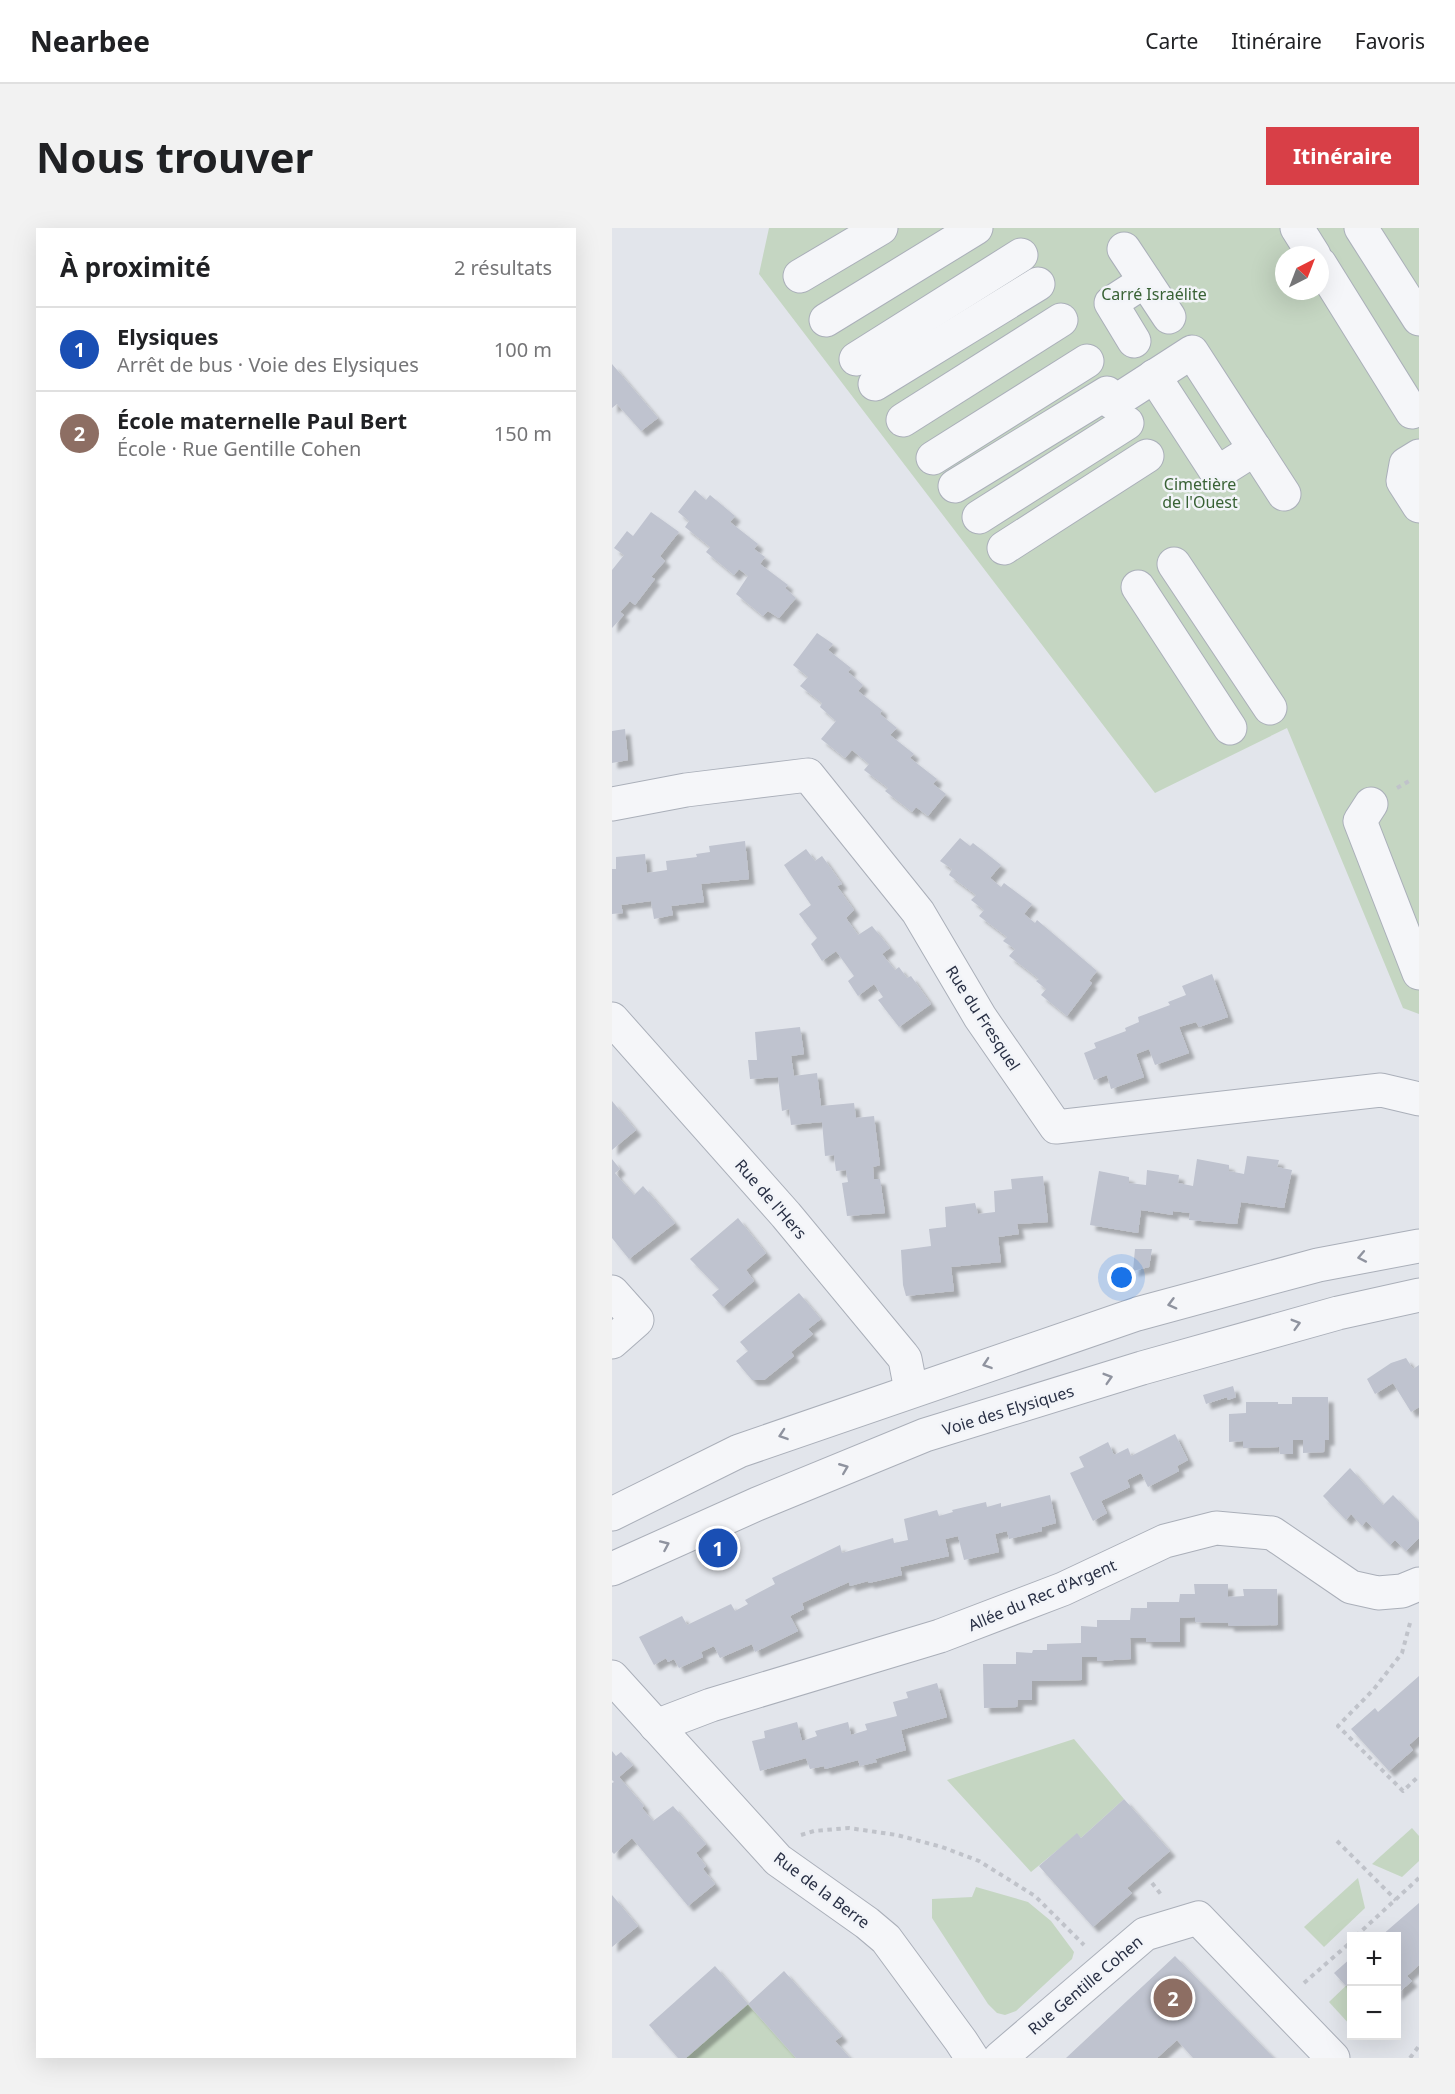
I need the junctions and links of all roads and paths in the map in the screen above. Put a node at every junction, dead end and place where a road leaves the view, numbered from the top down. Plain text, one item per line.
1 (881, 228) edge
2 (976, 228) edge
3 (1297, 228) edge
4 (1368, 231) edge
5 (1308, 246) edge
6 (1124, 249) dead end
7 (1021, 255) dead end
8 (1329, 258) edge
9 (800, 276) dead end
10 (1329, 278) edge
11 (1144, 280) junction
12 (1038, 284) dead end
13 (1169, 317) dead end
14 (1419, 319) edge
15 (826, 320) dead end
16 (1061, 320) dead end
17 (1134, 341) dead end
18 (1087, 361) dead end
19 (1154, 376) junction
20 (1116, 406) junction
21 (1412, 412) dead end
22 (903, 420) dead end
23 (1255, 449) junction
24 (1147, 456) dead end
25 (933, 458) dead end
26 (955, 486) dead end
27 (1284, 494) dead end
28 (979, 517) dead end
29 (1004, 548) dead end
30 (1174, 564) dead end
31 (1138, 587) dead end
32 (1270, 708) dead end
33 (1230, 728) dead end
34 (612, 804) edge
35 (1371, 804) dead end
36 (1419, 973) edge
37 (612, 1019) edge
38 (1419, 1099) edge
39 (1419, 1246) edge
40 (612, 1293) edge
41 (1419, 1295) edge
42 (612, 1342) edge
43 (911, 1390) junction
44 (612, 1514) edge
45 (612, 1569) edge
46 (1410, 1587) edge
47 (612, 1677) edge
48 (656, 1726) junction
49 (1419, 1776) edge
50 (1337, 1841) dead end
51 (771, 1851) junction
52 (1419, 1878) edge
53 (1396, 1900) junction
54 (1360, 1932) edge
55 (1347, 1945) edge
56 (1106, 1966) junction
57 (1281, 2004) junction
58 (1419, 2046) edge
59 (972, 2058) edge
60 (1000, 2058) edge
61 (1333, 2058) edge
62 (1410, 2058) edge

1 - 9 street
2 - 15 street
3 - 5 street
4 - 8 street
4 - 14 street
6 - 11 street
7 - 12 street
10 - 21 street
11 - 13 street
11 - 17 street
16 - 22 street
18 - 25 street
19 - 20 street
19 - 23 street
19 - 23 street
20 - 26 street
20 - 28 street
23 - 27 street
24 - 29 street
30 - 32 street
31 - 33 street
34 - 38 street, Rue du Fresquel
35 - 36 street
37 - 43 street, Rue de l'Hers
39 -> 43 street
40 - 42 street
45 -> 41 street, Voie des Elysiques
43 -> 44 street
46 - 48 street, Allée du Rec d'Argent
46 - 49 path
47 - 48 street, Rue de la Berre
48 - 51 street, Rue de la Berre
50 - 53 path
51 - 56 path
51 - 59 street, Rue de la Berre
52 - 53 path
53 - 54 path
55 - 57 path
56 - 57 street, Rue Gentille Cohen
56 - 60 street, Rue Gentille Cohen
57 - 61 street, Rue Gentille Cohen
58 - 62 path

